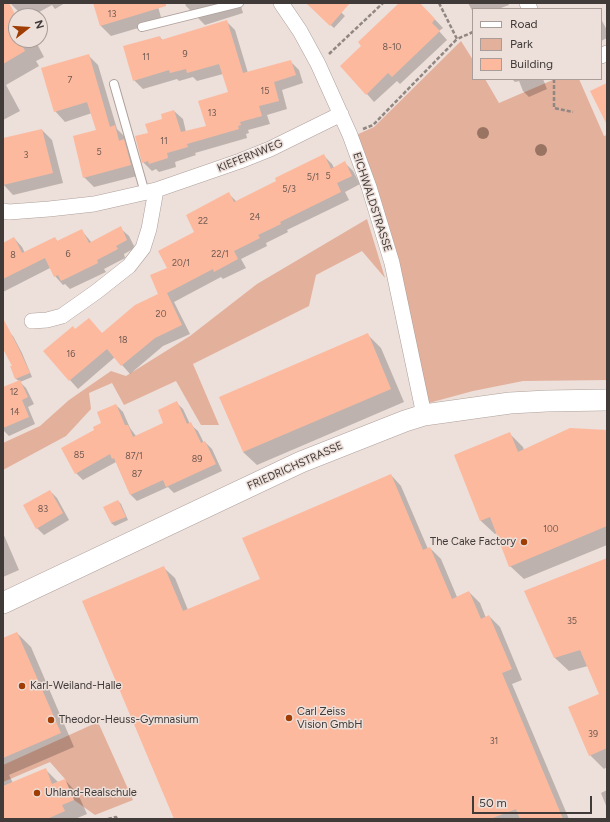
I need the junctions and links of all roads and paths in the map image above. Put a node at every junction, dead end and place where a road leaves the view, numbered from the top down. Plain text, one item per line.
1 (239, 3) edge
2 (281, 3) edge
3 (383, 3) edge
4 (439, 3) edge
5 (142, 27) dead end
6 (472, 32) edge
7 (457, 39) junction
8 (318, 64) junction
9 (554, 80) edge
10 (114, 84) dead end
11 (573, 112) dead end
12 (341, 114) junction
13 (350, 135) junction
14 (151, 191) junction
15 (3, 212) edge
16 (32, 321) dead end
17 (607, 400) edge
18 (424, 415) junction
19 (3, 603) edge
20 (108, 819) edge
21 (117, 819) edge

1 - 5 lane
2 - 8 street, EICHWALDSTRASSE
3 - 8 path
4 - 7 path
6 - 7 path
7 - 13 path
8 - 12 street, EICHWALDSTRASSE
9 - 11 path
10 - 14 lane
12 - 13 street, EICHWALDSTRASSE
12 - 14 street, KIEFERNWEG
13 - 18 street, EICHWALDSTRASSE
14 - 15 street, KIEFERNWEG
14 - 16 street
17 - 18 main road, FRIEDRICHSTRASSE
18 - 19 main road, FRIEDRICHSTRASSE
20 - 21 path

